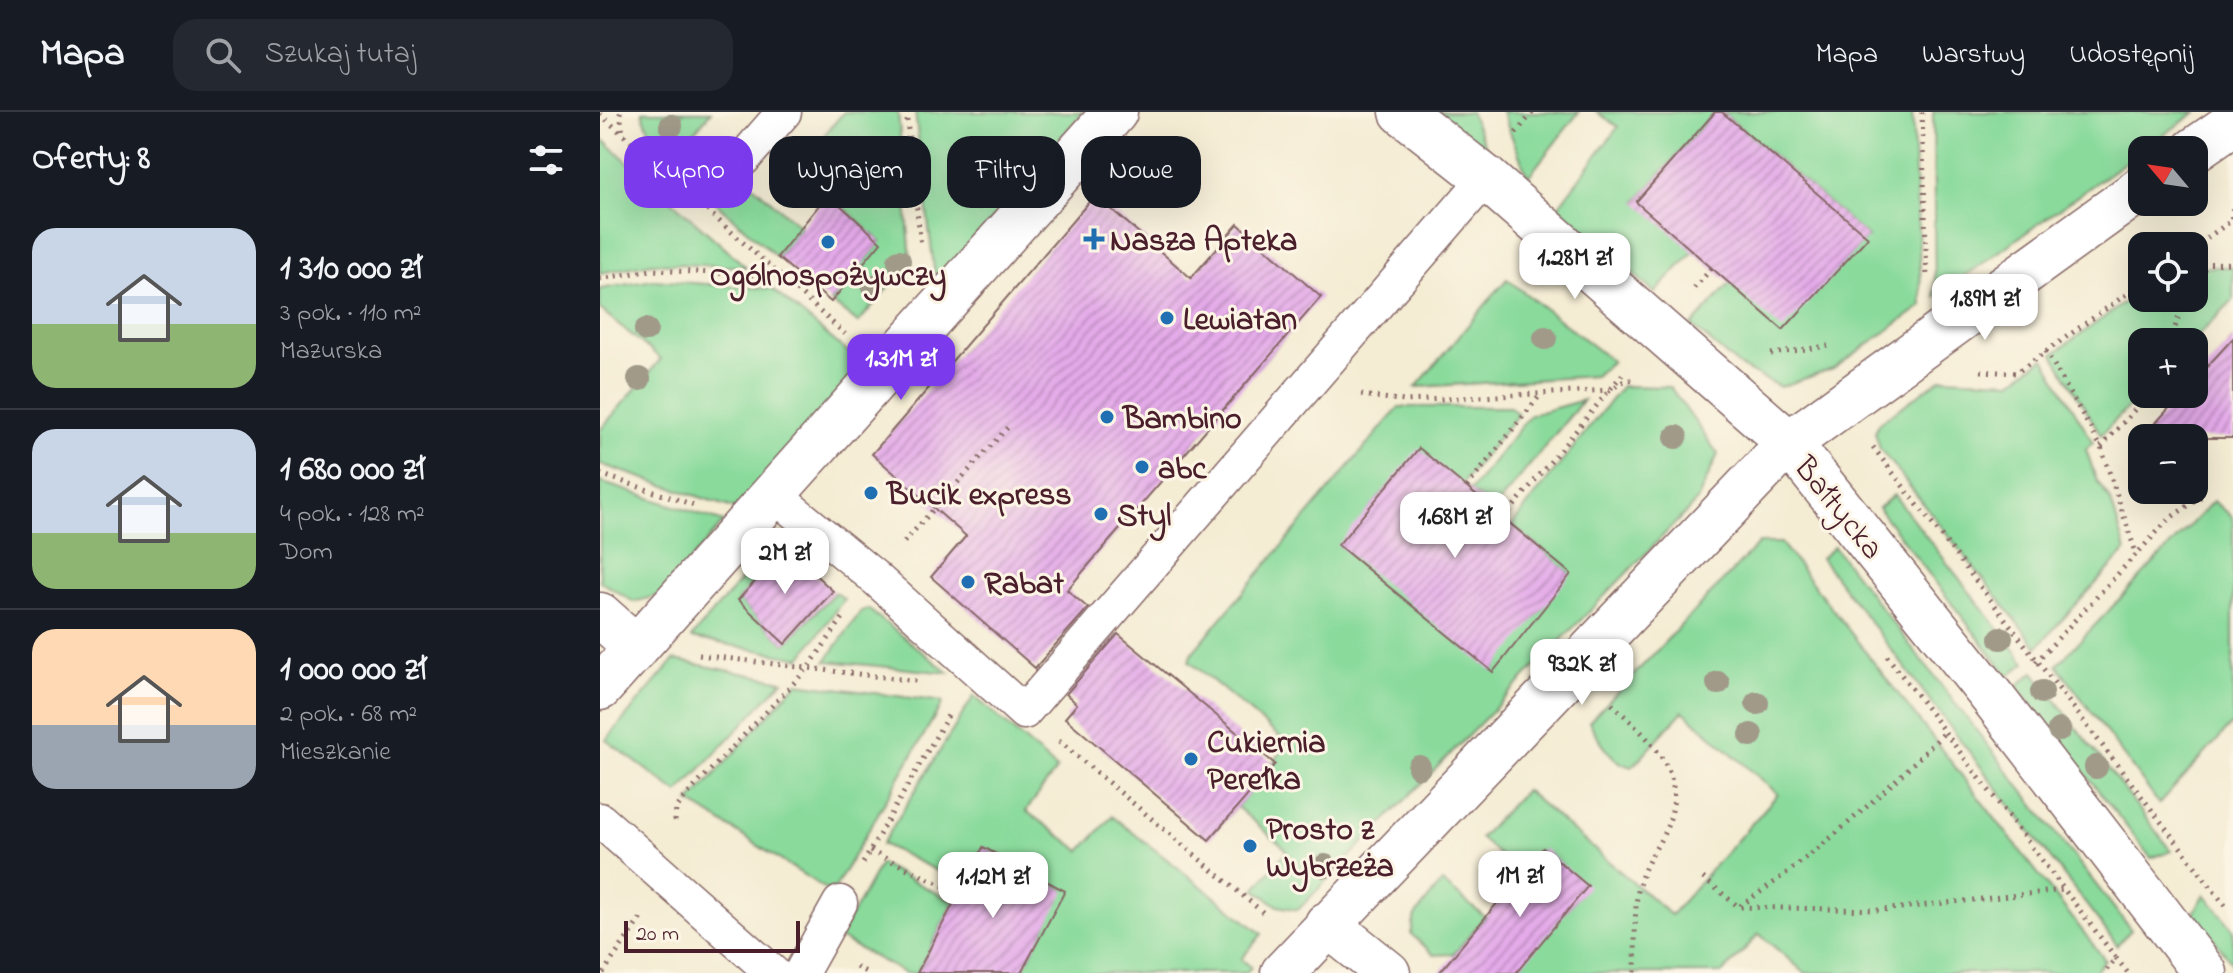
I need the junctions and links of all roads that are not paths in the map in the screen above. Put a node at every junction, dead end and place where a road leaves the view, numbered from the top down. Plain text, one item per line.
1 (784, 112) edge
2 (1115, 112) edge
3 (1402, 112) edge
4 (2233, 123) edge
5 (2208, 140) edge
6 (753, 148) edge
7 (1486, 178) junction
8 (2128, 198) edge
9 (1789, 443) junction
10 (761, 509) junction
11 (600, 615) edge
12 (636, 647) junction
13 (600, 688) edge
14 (600, 820) edge
15 (840, 903) road end
16 (1327, 924) junction
17 (773, 973) edge
18 (801, 973) edge
19 (1283, 973) edge
20 (1388, 973) edge
21 (2205, 973) edge

1 - 6 lane
2 - 10 street
3 - 7 street, Bałtycka
4 - 5 street
7 - 9 street, Bałtycka
7 - 10 lane
8 - 9 street
9 - 16 street
9 - 21 street, Bałtycka
10 - 12 street
11 - 12 street
12 - 13 street
14 - 17 lane
15 - 18 lane
16 - 19 street
16 - 20 street

